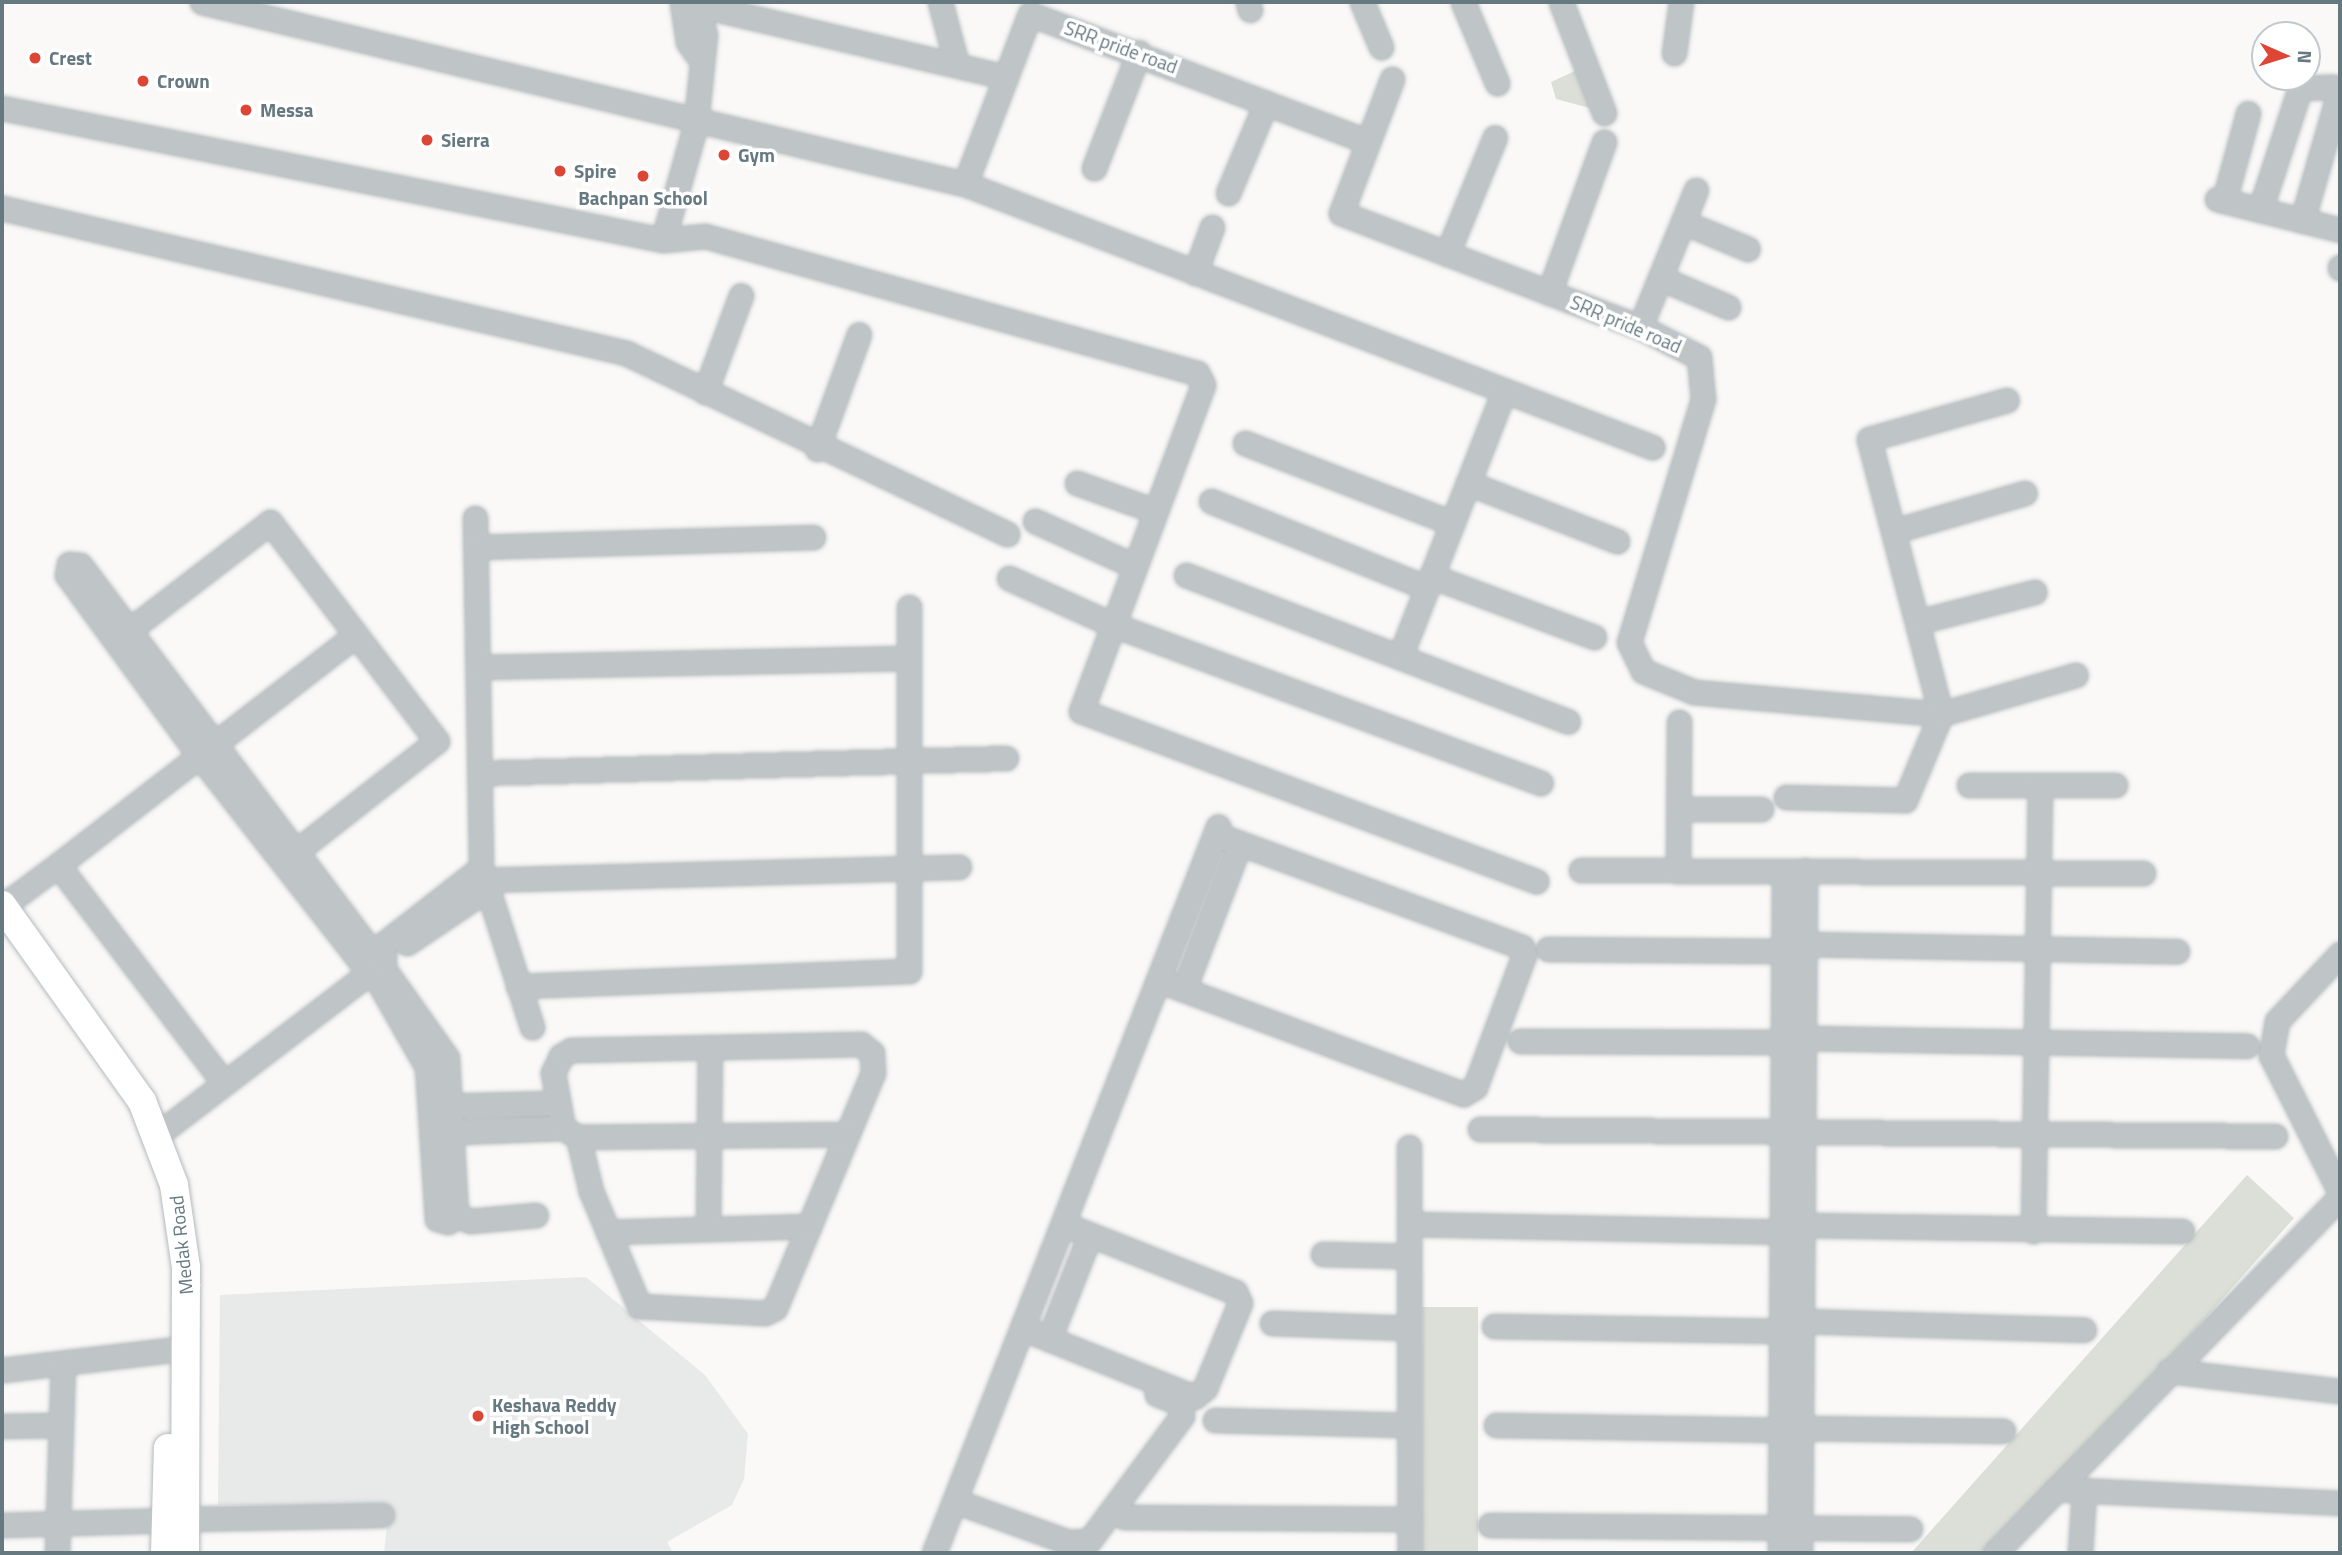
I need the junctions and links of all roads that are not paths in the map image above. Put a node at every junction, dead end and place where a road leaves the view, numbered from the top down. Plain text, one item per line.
1 (202, 2) edge
2 (690, 2) edge
3 (940, 2) edge
4 (1362, 2) edge
5 (1463, 2) edge
6 (1561, 2) edge
7 (1681, 2) edge
8 (1381, 47) dead end
9 (1139, 52) junction
10 (1674, 53) dead end
11 (957, 65) junction
12 (1005, 77) junction
13 (1392, 79) dead end
14 (1497, 83) dead end
15 (1266, 103) junction
16 (2, 108) edge
17 (1604, 113) dead end
18 (2248, 113) dead end
19 (696, 123) junction
20 (1495, 137) dead end
21 (1368, 142) junction
22 (1604, 142) dead end
23 (1094, 168) dead end
24 (965, 184) junction
25 (1696, 190) dead end
26 (1228, 193) dead end
27 (2, 208) edge
28 (2260, 210) junction
29 (2302, 221) junction
30 (1683, 222) junction
31 (1212, 228) dead end
32 (2340, 230) edge
33 (663, 240) junction
34 (1748, 250) dead end
35 (1447, 254) junction
36 (1195, 273) junction
37 (1660, 278) junction
38 (1549, 293) junction
39 (741, 295) dead end
40 (1728, 307) dead end
41 (1640, 327) junction
42 (859, 334) dead end
43 (1504, 391) junction
44 (705, 392) junction
45 (2007, 400) dead end
46 (1245, 443) dead end
47 (1652, 447) dead end
48 (817, 449) junction
49 (1077, 483) dead end
50 (1468, 483) junction
51 (2025, 493) dead end
52 (1211, 501) dead end
53 (1154, 511) junction
54 (475, 518) dead end
55 (1035, 521) dead end
56 (1452, 523) junction
57 (1894, 531) junction
58 (1007, 534) dead end
59 (813, 537) dead end
60 (1617, 541) dead end
61 (479, 547) junction
62 (1134, 566) junction
63 (1186, 575) dead end
64 (1009, 578) dead end
65 (1429, 582) junction
66 (2034, 592) dead end
67 (909, 607) dead end
68 (1921, 621) junction
69 (1111, 624) junction
70 (356, 635) junction
71 (1594, 637) dead end
72 (1401, 654) junction
73 (907, 658) junction
74 (480, 667) junction
75 (2076, 675) dead end
76 (1941, 714) junction
77 (1568, 722) dead end
78 (1679, 722) dead end
79 (208, 752) junction
80 (1006, 758) dead end
81 (908, 761) junction
82 (480, 773) junction
83 (1541, 783) dead end
84 (1969, 785) dead end
85 (2040, 785) junction
86 (2115, 785) dead end
87 (1786, 797) dead end
88 (1679, 809) junction
89 (1761, 809) dead end
90 (1240, 843) junction
91 (289, 857) junction
92 (58, 865) junction
93 (959, 867) dead end
94 (909, 868) junction
95 (1581, 870) dead end
96 (1678, 871) junction
97 (1794, 871) junction
98 (2037, 873) junction
99 (2143, 873) dead end
100 (483, 879) junction
101 (1536, 881) dead end
102 (2, 915) edge
103 (1793, 947) junction
104 (1548, 949) dead end
105 (2033, 951) junction
106 (2177, 951) dead end
107 (2340, 954) edge
108 (373, 962) junction
109 (1158, 979) junction
110 (518, 986) junction
111 (1184, 989) junction
112 (532, 1027) dead end
113 (1794, 1040) junction
114 (1520, 1041) dead end
115 (2033, 1043) junction
116 (2247, 1046) dead end
117 (710, 1047) junction
118 (219, 1077) junction
119 (556, 1103) junction
120 (440, 1106) junction
121 (155, 1129) junction
122 (1480, 1129) dead end
123 (441, 1132) junction
124 (571, 1132) junction
125 (1793, 1132) junction
126 (847, 1134) junction
127 (2034, 1135) junction
128 (710, 1136) junction
129 (2275, 1136) dead end
130 (1409, 1147) dead end
131 (2340, 1192) edge
132 (2340, 1197) edge
133 (536, 1215) dead end
134 (1063, 1224) junction
135 (1409, 1224) junction
136 (809, 1226) junction
137 (708, 1229) junction
138 (1793, 1229) junction
139 (2182, 1230) dead end
140 (2033, 1231) junction
141 (608, 1232) junction
142 (1090, 1235) junction
143 (1323, 1254) dead end
144 (1407, 1256) junction
145 (1272, 1323) dead end
146 (1494, 1326) dead end
147 (1792, 1326) junction
148 (1022, 1328) junction
149 (1409, 1328) junction
150 (2084, 1330) dead end
151 (1051, 1348) junction
152 (170, 1350) junction
153 (63, 1364) junction
154 (2, 1370) edge
155 (2169, 1371) junction
156 (2340, 1391) edge
157 (1215, 1420) dead end
158 (61, 1425) junction
159 (1408, 1425) junction
160 (1496, 1425) dead end
161 (2, 1426) edge
162 (1791, 1429) junction
163 (2003, 1431) dead end
164 (2056, 1489) junction
165 (2084, 1491) junction
166 (955, 1501) junction
167 (2340, 1503) edge
168 (382, 1515) dead end
169 (1124, 1517) dead end
170 (1410, 1519) junction
171 (176, 1520) junction
172 (58, 1523) junction
173 (2, 1525) edge
174 (1490, 1525) dead end
175 (1790, 1528) junction
176 (1910, 1529) dead end
177 (57, 1553) edge
178 (165, 1553) edge
179 (185, 1553) edge
180 (934, 1553) edge
181 (1410, 1553) edge
182 (1780, 1553) edge
183 (1800, 1553) edge
184 (1995, 1553) edge
185 (2080, 1553) edge

1 - 19 street
2 - 11 street
2 - 19 street
3 - 11 street
4 - 8 street
5 - 14 street
6 - 17 street
7 - 10 street
9 - 12 street, SRR pride road
9 - 15 street, SRR pride road
9 - 23 street
11 - 12 street
12 - 24 street
13 - 21 street, SRR pride road
15 - 21 street, SRR pride road
15 - 26 street
16 - 33 street
18 - 28 street
19 - 24 street
19 - 33 street
20 - 35 street
21 - 35 street, SRR pride road
22 - 38 street
24 - 36 street
25 - 30 street
27 - 44 street
28 - 29 street
28 - 29 street
29 - 32 street
30 - 34 street
30 - 37 street
31 - 36 street
33 - 53 street
35 - 38 street, SRR pride road
36 - 43 street
37 - 40 street
37 - 41 street
38 - 41 street, SRR pride road
39 - 44 street
41 - 76 street, SRR pride road
42 - 48 street
43 - 47 street
43 - 50 street
44 - 48 street
45 - 57 street
46 - 56 street
48 - 58 street
49 - 53 street
50 - 56 street
50 - 60 street
51 - 57 street
52 - 65 street
53 - 62 street
54 - 61 street
55 - 62 street
56 - 65 street
57 - 68 street
59 - 61 street
61 - 74 street
62 - 69 street
63 - 72 street
64 - 69 street
65 - 71 street
65 - 72 street
66 - 68 street
67 - 73 street
68 - 76 street
69 - 83 street
69 - 101 street
70 - 79 street
70 - 79 street
70 - 91 street
72 - 77 street
73 - 74 street
73 - 81 street
74 - 82 street
75 - 76 street
76 - 87 street
78 - 88 street
79 - 91 street
79 - 92 street
80 - 81 street
81 - 82 street
81 - 94 street
82 - 100 street
84 - 85 street
85 - 86 street
85 - 98 street
88 - 89 street
88 - 96 street
90 - 109 street
90 - 111 street
90 - 111 street
91 - 108 street
92 - 102 street
92 - 118 street
93 - 94 street
94 - 100 street
94 - 110 street
95 - 96 street
96 - 97 street
97 - 98 street
97 - 103 street
98 - 99 street
98 - 105 street
100 - 108 street
100 - 110 street
102 - 121 main road, Medak Road
102 - 152 main road, Medak Road
103 - 104 street
103 - 105 street
103 - 113 street
105 - 106 street
105 - 115 street
107 - 131 street
108 - 118 street
108 - 120 street
109 - 111 street
109 - 134 street
110 - 112 street
113 - 114 street
113 - 115 street
113 - 125 street
115 - 116 street
115 - 127 street
117 - 119 street
117 - 126 street
117 - 128 street
118 - 121 street
119 - 120 street
119 - 124 street
120 - 123 street
121 - 171 main road, Medak Road
122 - 125 street
123 - 124 street
123 - 133 street
124 - 128 street
124 - 141 street
125 - 127 street
125 - 138 street
126 - 128 street
126 - 136 street
127 - 129 street
127 - 140 street
128 - 137 street
130 - 135 street
132 - 155 street
134 - 142 street
134 - 148 street
135 - 138 street
135 - 144 street
136 - 137 street
136 - 141 street
137 - 141 street
138 - 140 street
138 - 147 street
139 - 140 street
142 - 151 street
142 - 151 street
143 - 144 street
144 - 149 street
145 - 149 street
146 - 147 street
147 - 150 street
147 - 162 street
148 - 151 street
148 - 166 street
149 - 159 street
151 - 166 street
152 - 153 street
152 - 171 main road, Medak Road
153 - 154 street
153 - 158 street
155 - 156 street
155 - 164 street
157 - 159 street
158 - 161 street
158 - 172 street
159 - 170 street
160 - 162 street
162 - 163 street
162 - 175 street
164 - 165 street
164 - 184 street
165 - 167 street
165 - 185 street
166 - 180 street
168 - 171 street
169 - 170 street
170 - 181 street
171 - 172 street
171 - 178 main road, Medak Road
171 - 179 main road, Medak Road
172 - 173 street
172 - 177 street
174 - 175 street
175 - 176 street
175 - 182 street
175 - 183 street

